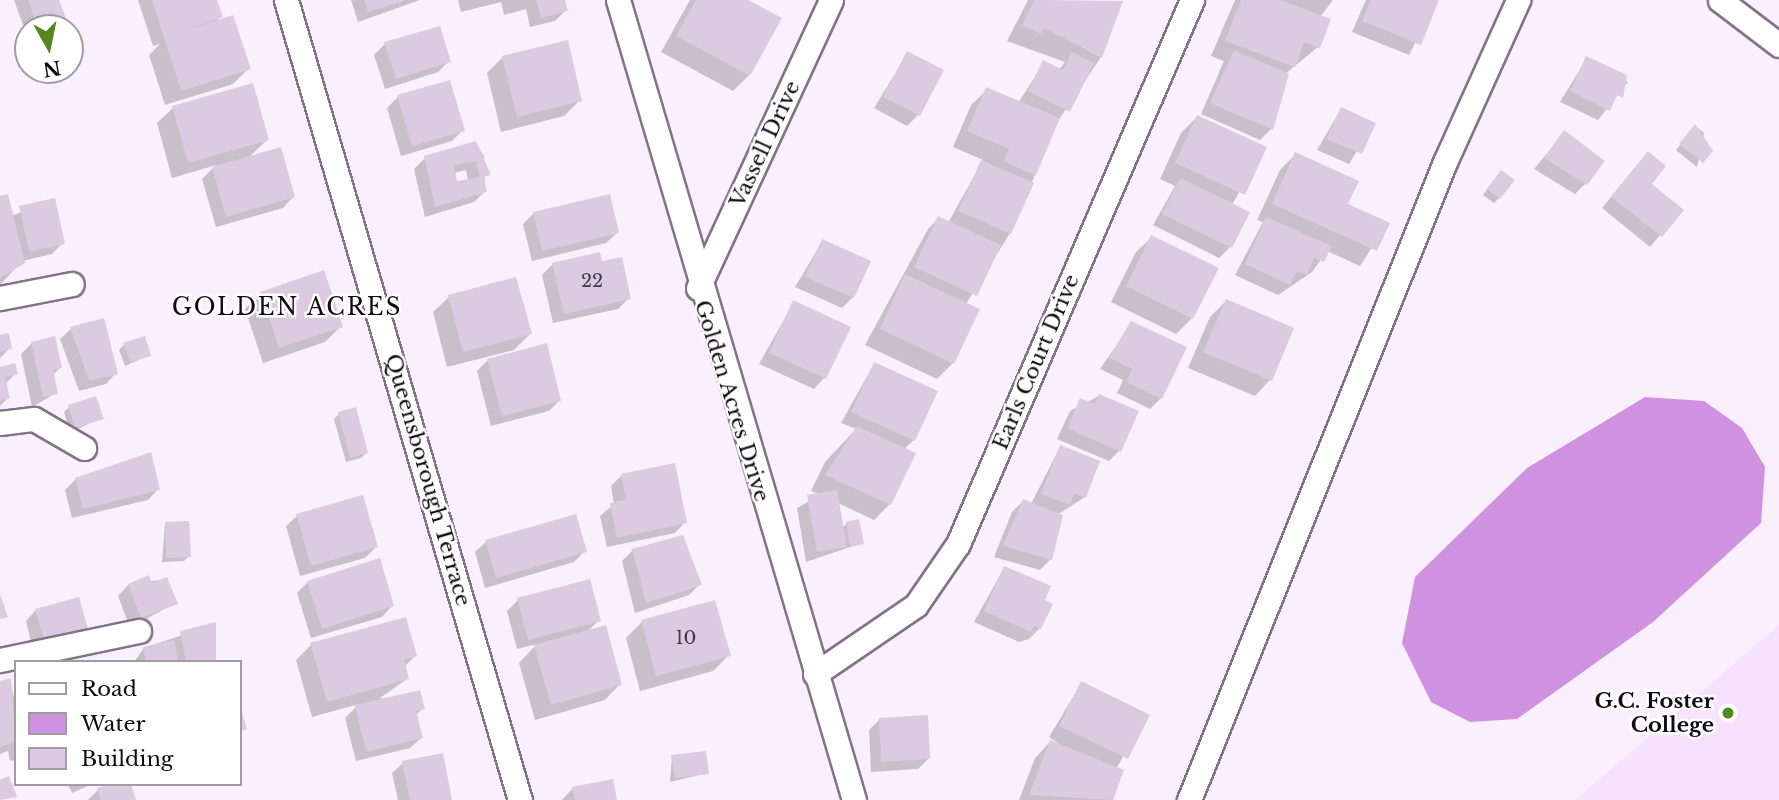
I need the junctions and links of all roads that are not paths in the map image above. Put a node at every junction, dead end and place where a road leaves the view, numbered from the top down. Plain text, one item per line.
1 (286, 0) edge
2 (618, 0) edge
3 (831, 0) edge
4 (1192, 0) edge
5 (1518, 0) edge
6 (1720, 0) edge
7 (1779, 46) edge
8 (72, 284) dead end
9 (698, 288) junction
10 (0, 298) edge
11 (0, 423) edge
12 (85, 448) dead end
13 (139, 631) dead end
14 (0, 660) edge
15 (815, 674) junction
16 (520, 800) edge
17 (854, 800) edge
18 (1189, 800) edge

1 - 16 street, Queensborough Terrace
2 - 9 street, Golden Acres Drive
3 - 9 street, Vassell Drive
4 - 15 street, Earls Court Drive
5 - 18 street
6 - 7 street
8 - 10 street
9 - 15 street, Golden Acres Drive
11 - 12 street
13 - 14 street
15 - 17 street, Golden Acres Drive

